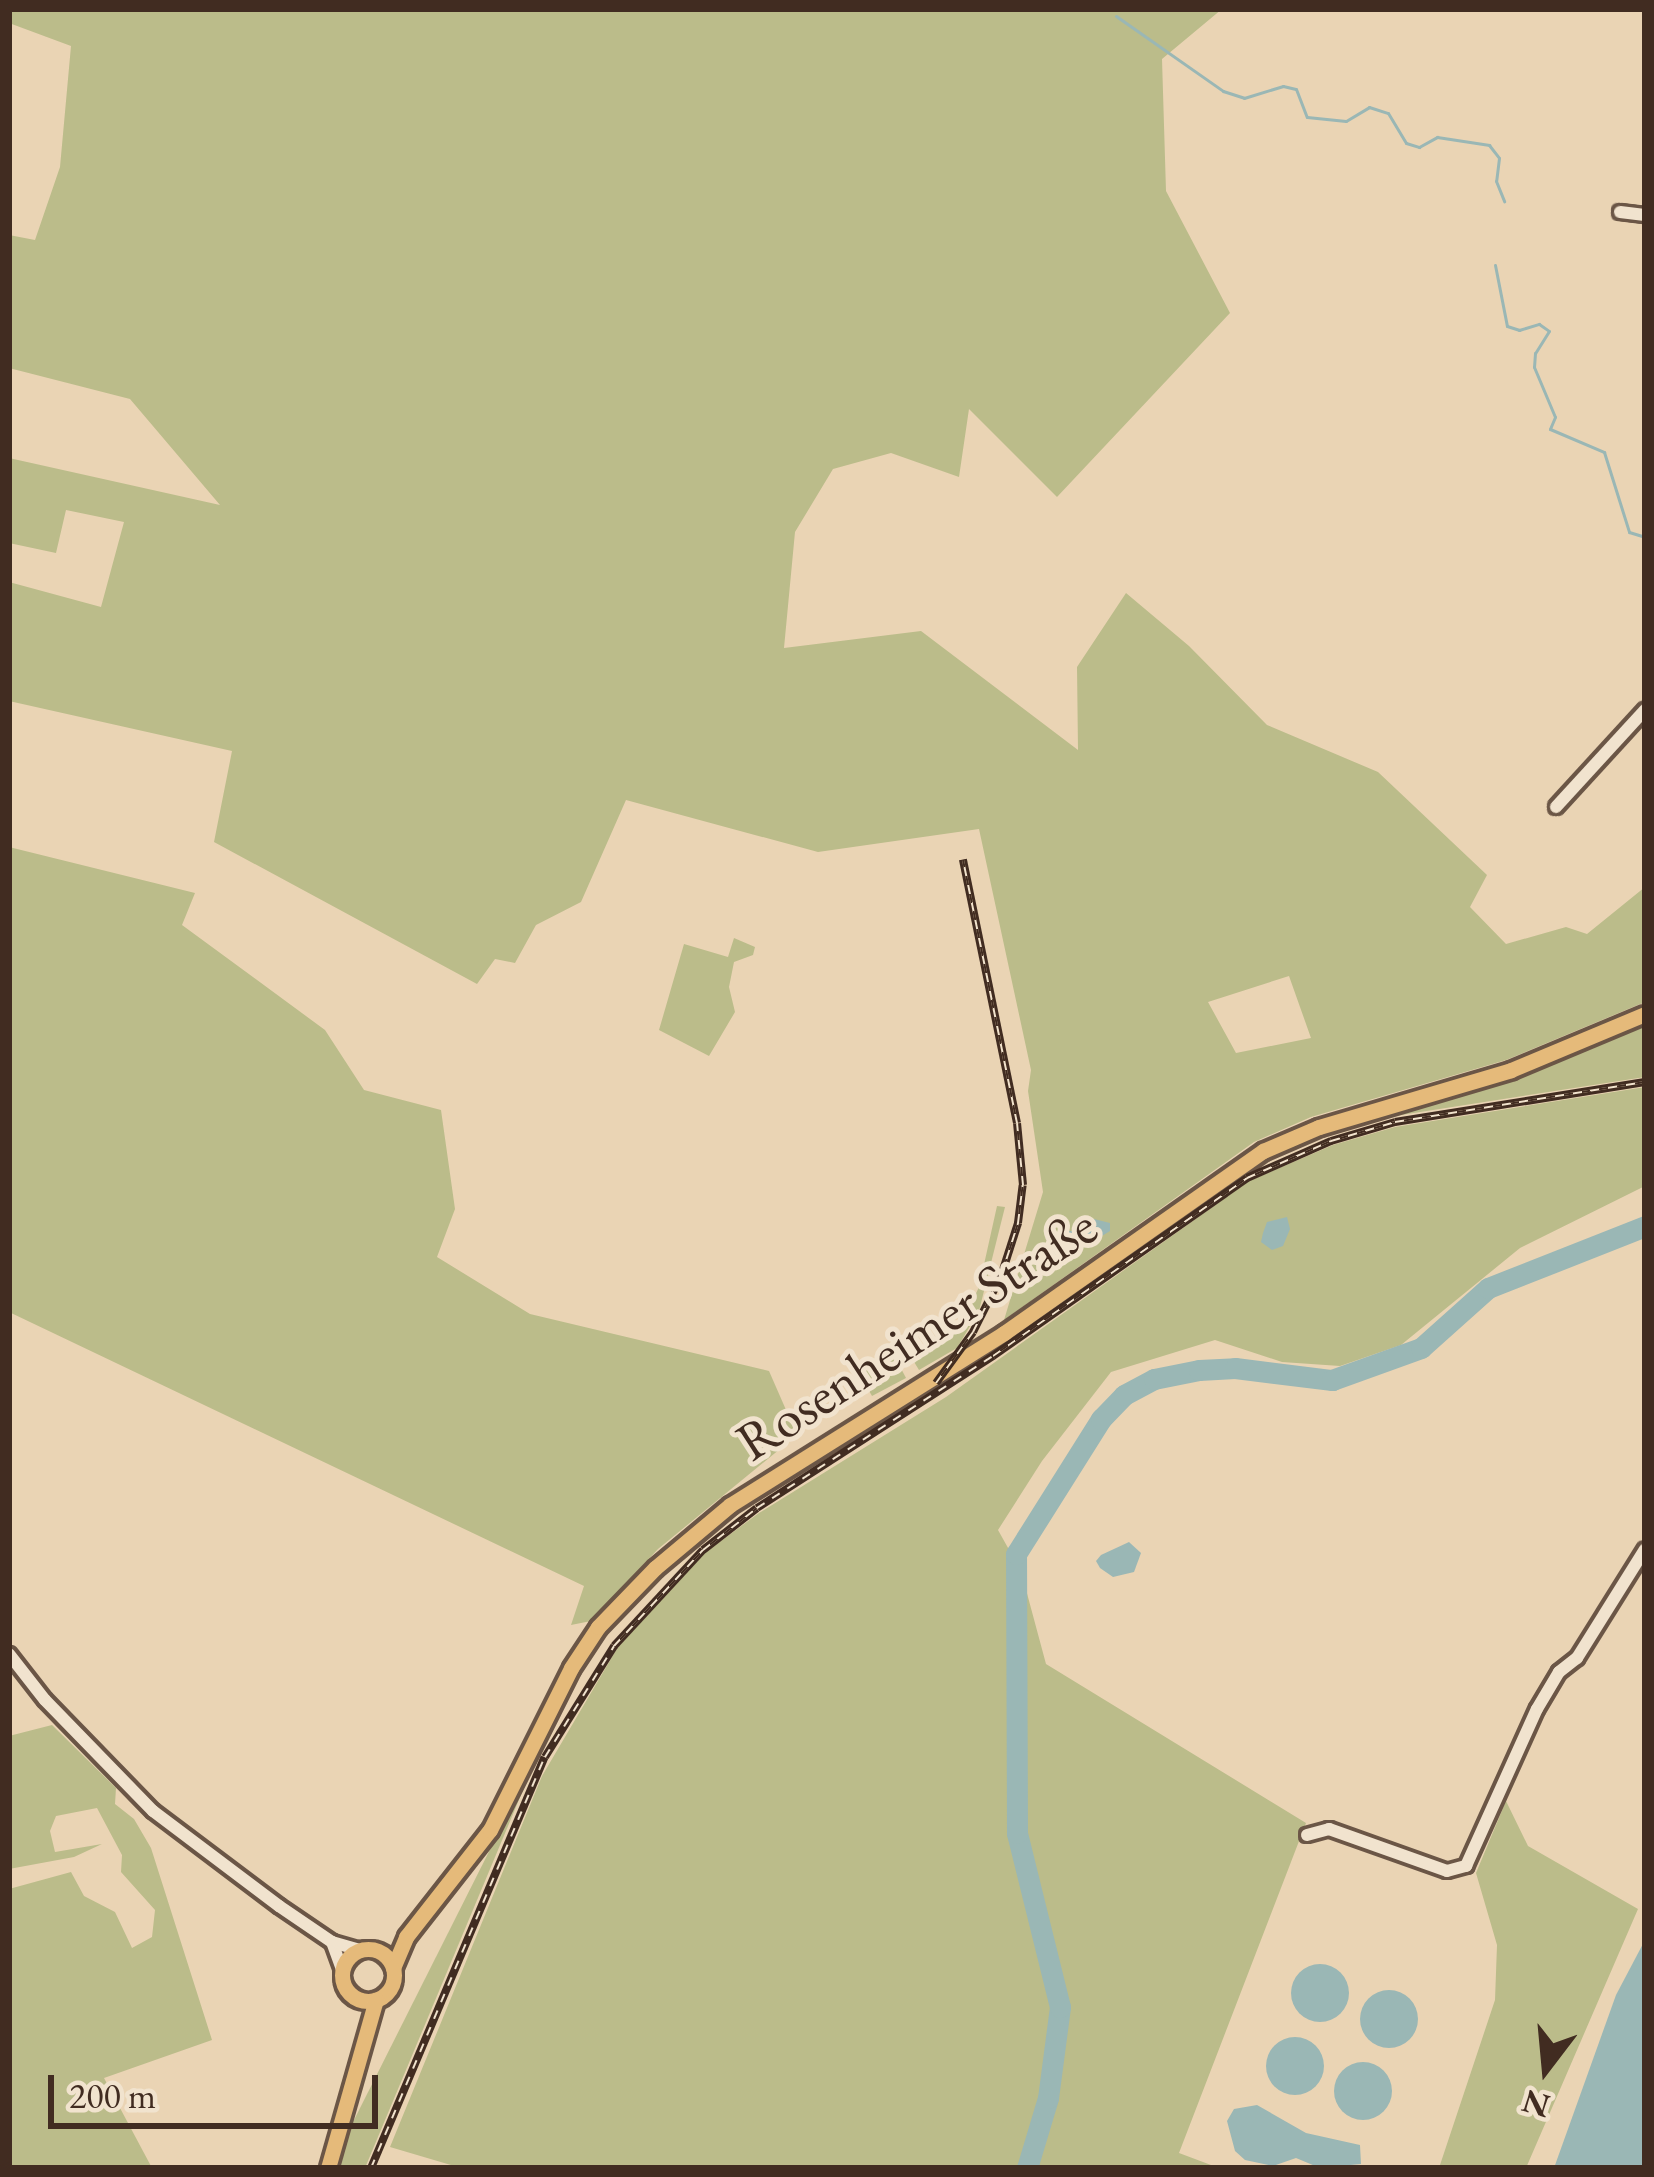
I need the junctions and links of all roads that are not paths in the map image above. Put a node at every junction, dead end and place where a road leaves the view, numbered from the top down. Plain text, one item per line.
1 (1620, 212) dead end
2 (1645, 215) edge
3 (1645, 710) edge
4 (1556, 807) dead end
5 (1645, 1014) edge
6 (1645, 1549) edge
7 (9, 1654) edge
8 (1307, 1834) dead end
9 (406, 1937) junction
10 (332, 1942) junction
11 (369, 1951) junction
12 (393, 1968) junction
13 (342, 1970) junction
14 (356, 1998) junction
15 (376, 2000) junction
16 (363, 2029) junction
17 (328, 2168) edge

1 - 2 street
3 - 4 street
5 - 9 main road, Rosenheimer Straße
6 - 8 street
7 - 10 street
9 - 11 main road, Rosenheimer Straße
9 - 12 main road, Rosenheimer Straße
10 - 11 street
10 - 13 street
11 - 12 main road
11 - 13 main road
12 - 15 main road
13 - 14 main road
14 - 15 main road
14 - 16 main road
15 - 16 main road
16 - 17 main road

